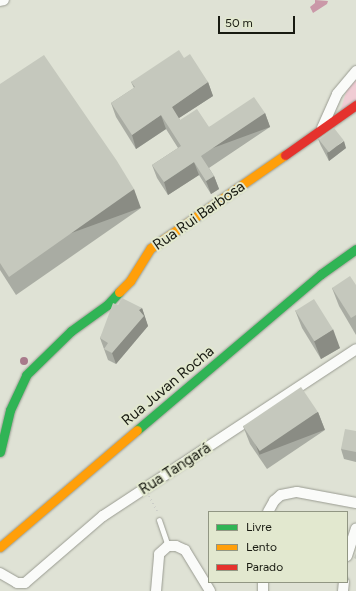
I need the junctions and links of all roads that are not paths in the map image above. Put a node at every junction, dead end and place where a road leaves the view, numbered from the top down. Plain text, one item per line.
1 (4, 0) edge
2 (0, 1) edge
3 (356, 71) edge
4 (356, 105) edge
5 (322, 128) junction
6 (356, 249) edge
7 (356, 349) edge
8 (0, 452) edge
9 (356, 503) edge
10 (269, 511) edge
11 (159, 520) road end
12 (356, 528) edge
13 (168, 546) junction
14 (0, 547) edge
15 (348, 553) edge
16 (0, 573) edge
17 (156, 591) edge
18 (210, 591) edge

1 - 2 street
3 - 5 street, Rua Rui Barbosa
4 - 5 street, Rua Rui Barbosa
5 - 8 street, Rua Rui Barbosa
6 - 14 street, Rua Juvan Rocha
7 - 16 street, Rua Tangará
9 - 10 street
11 - 13 lane
12 - 15 street
13 - 17 street
13 - 18 street

